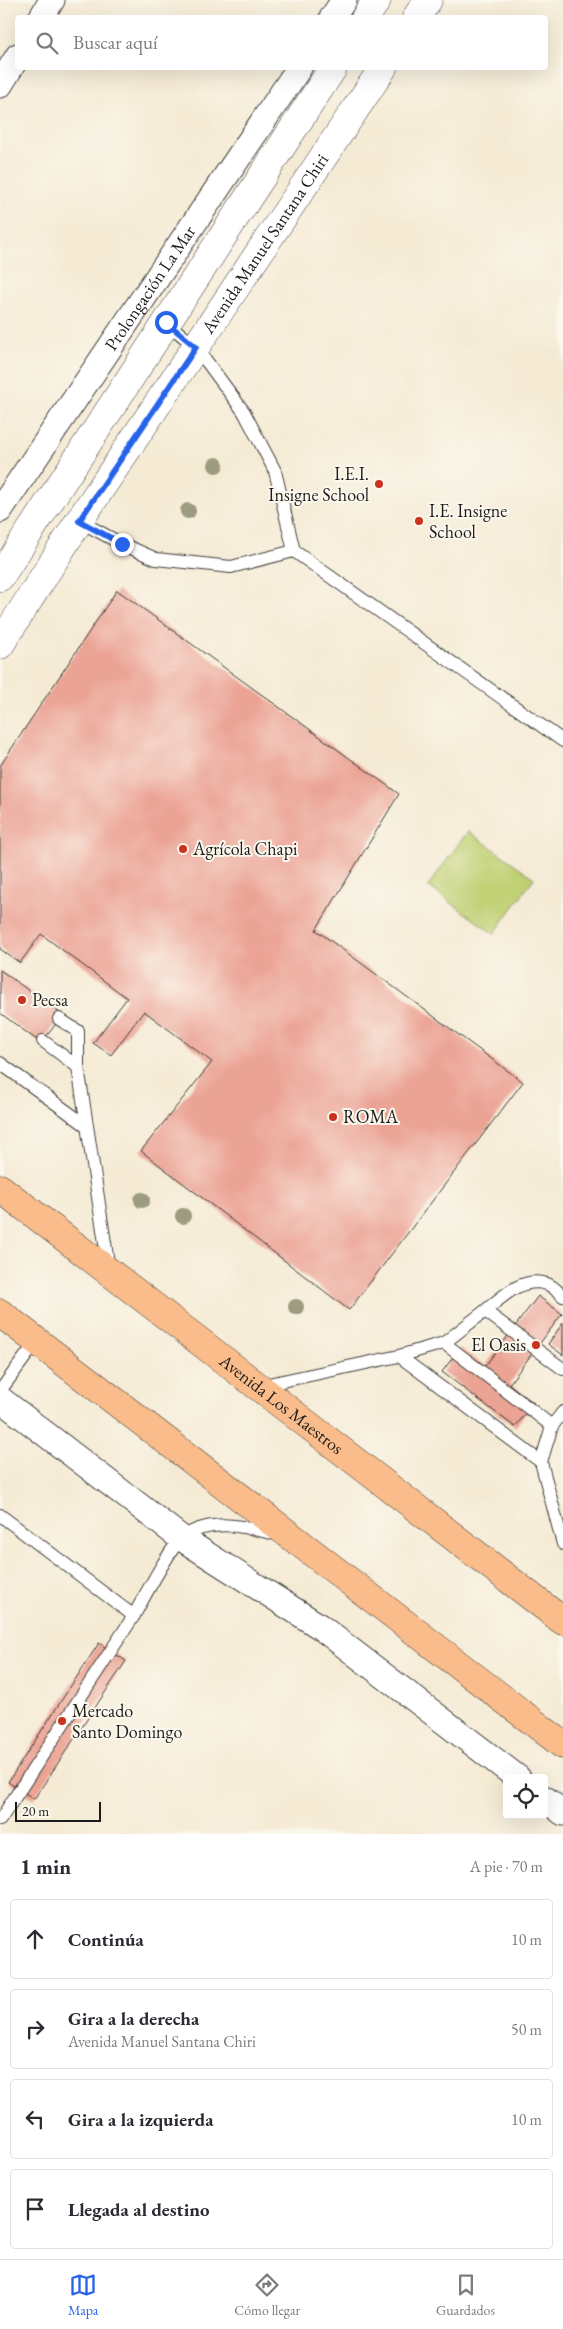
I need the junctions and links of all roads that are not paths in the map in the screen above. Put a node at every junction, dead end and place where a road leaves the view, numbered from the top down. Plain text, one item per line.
1 (52, 0) edge
2 (344, 0) edge
3 (377, 0) edge
4 (428, 0) edge
5 (43, 15) edge
6 (334, 15) edge
7 (368, 15) edge
8 (418, 15) edge
9 (298, 70) edge
10 (332, 70) edge
11 (382, 70) edge
12 (166, 322) junction
13 (196, 347) junction
14 (0, 510) edge
15 (79, 521) junction
16 (294, 551) junction
17 (0, 577) edge
18 (0, 645) edge
19 (563, 741) edge
20 (59, 1019) dead end
21 (43, 1041) dead end
22 (0, 1063) edge
23 (78, 1067) junction
24 (86, 1126) junction
25 (0, 1188) edge
26 (109, 1271) junction
27 (563, 1296) edge
28 (485, 1311) junction
29 (0, 1313) edge
30 (37, 1341) junction
31 (444, 1343) junction
32 (399, 1356) junction
33 (563, 1369) edge
34 (257, 1386) junction
35 (0, 1391) edge
36 (0, 1399) edge
37 (563, 1412) edge
38 (552, 1426) junction
39 (541, 1462) junction
40 (0, 1515) edge
41 (181, 1538) junction
42 (298, 1540) junction
43 (563, 1544) edge
44 (134, 1616) junction
45 (563, 1621) edge
46 (563, 1745) edge
47 (513, 1774) edge
48 (548, 1801) edge
49 (563, 1812) edge
50 (0, 1820) edge

1 - 5 street
2 - 6 street
3 - 7 street
4 - 8 street
9 - 14 street, Prolongación La Mar
10 - 12 street
11 - 13 street, Avenida Manuel Santana Chiri
12 - 13 lane
12 - 17 street
13 - 15 street, Avenida Manuel Santana Chiri
13 - 16 lane
15 - 16 lane
15 - 18 street, Avenida Manuel Santana Chiri
16 - 19 lane
20 - 23 lane
21 - 23 lane
22 - 24 lane
23 - 24 lane
24 - 26 lane
25 - 26 highway, Avenida Los Maestros
26 - 34 highway, Avenida Los Maestros
27 - 28 lane
28 - 31 lane
28 - 33 lane
29 - 30 highway
30 - 35 lane
30 - 42 highway
31 - 32 lane
31 - 38 lane
32 - 34 lane
32 - 39 lane
34 - 45 highway, Avenida Los Maestros
36 - 41 street
37 - 38 lane
38 - 39 lane
39 - 43 lane
40 - 44 lane
41 - 42 lane
41 - 44 lane
41 - 47 street
42 - 46 highway
44 - 50 lane
48 - 49 street

